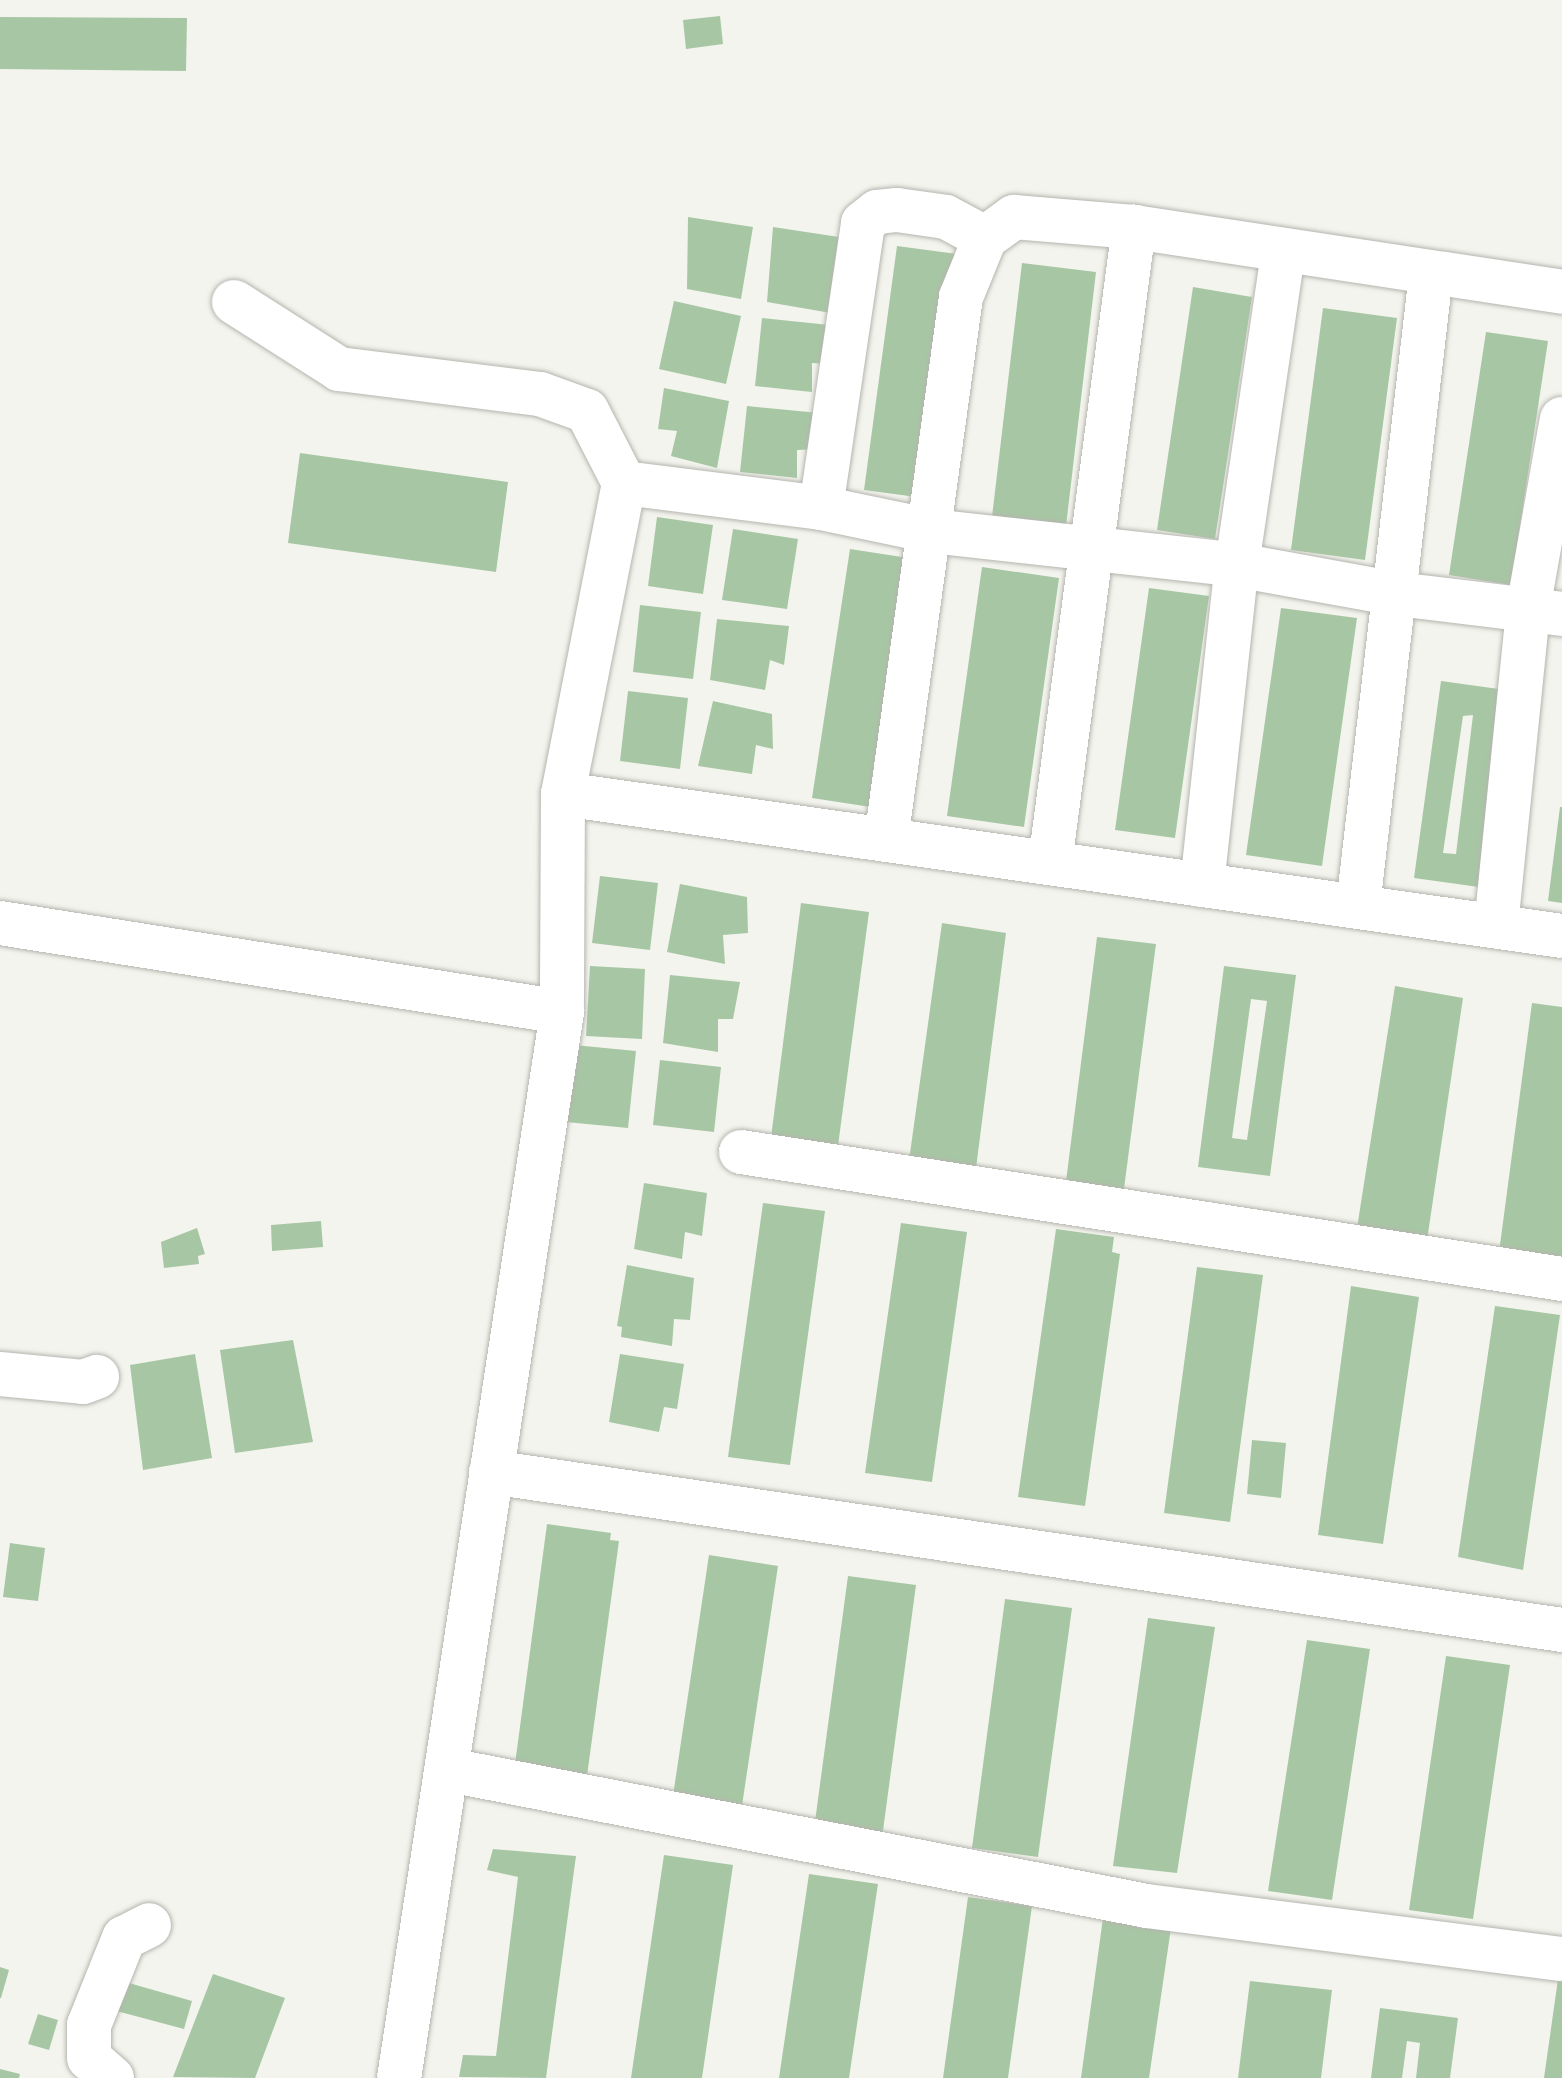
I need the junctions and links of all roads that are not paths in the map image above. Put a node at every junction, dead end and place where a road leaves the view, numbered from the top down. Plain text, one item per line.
1 (1134, 227) junction
2 (985, 238) junction
3 (1283, 254) junction
4 (1431, 274) junction
5 (1562, 292) edge
6 (234, 302) dead end
7 (1562, 419) edge
8 (624, 483) junction
9 (821, 508) junction
10 (931, 531) junction
11 (1090, 551) junction
12 (1237, 565) junction
13 (1397, 594) junction
14 (1545, 611) edge
15 (563, 794) junction
16 (886, 840) junction
17 (1050, 863) junction
18 (1202, 885) junction
19 (1358, 906) junction
20 (0, 923) edge
21 (1496, 926) junction
22 (1562, 936) edge
23 (562, 1012) junction
24 (741, 1152) dead end
25 (1562, 1279) edge
26 (0, 1374) edge
27 (97, 1377) dead end
28 (491, 1472) junction
29 (1562, 1630) edge
30 (449, 1770) junction
31 (149, 1925) dead end
32 (1562, 1959) edge
33 (112, 2078) edge
34 (399, 2078) edge

1 - 2 lane
1 - 3 lane
1 - 11 lane
2 - 9 lane
2 - 10 lane
3 - 4 lane
3 - 12 lane
4 - 5 lane
4 - 13 lane
6 - 8 lane
7 - 14 lane
8 - 9 lane
8 - 15 lane
9 - 10 lane
10 - 11 lane
10 - 16 lane
11 - 12 lane
11 - 17 lane
12 - 13 lane
12 - 18 lane
13 - 14 lane
13 - 19 lane
14 - 21 lane
15 - 16 lane
15 - 23 lane
16 - 17 lane
17 - 18 lane
18 - 19 lane
19 - 21 lane
20 - 23 lane
21 - 22 lane
23 - 28 lane
24 - 25 lane
26 - 27 lane
28 - 29 lane
28 - 30 lane
30 - 32 lane
30 - 34 lane
31 - 33 lane

